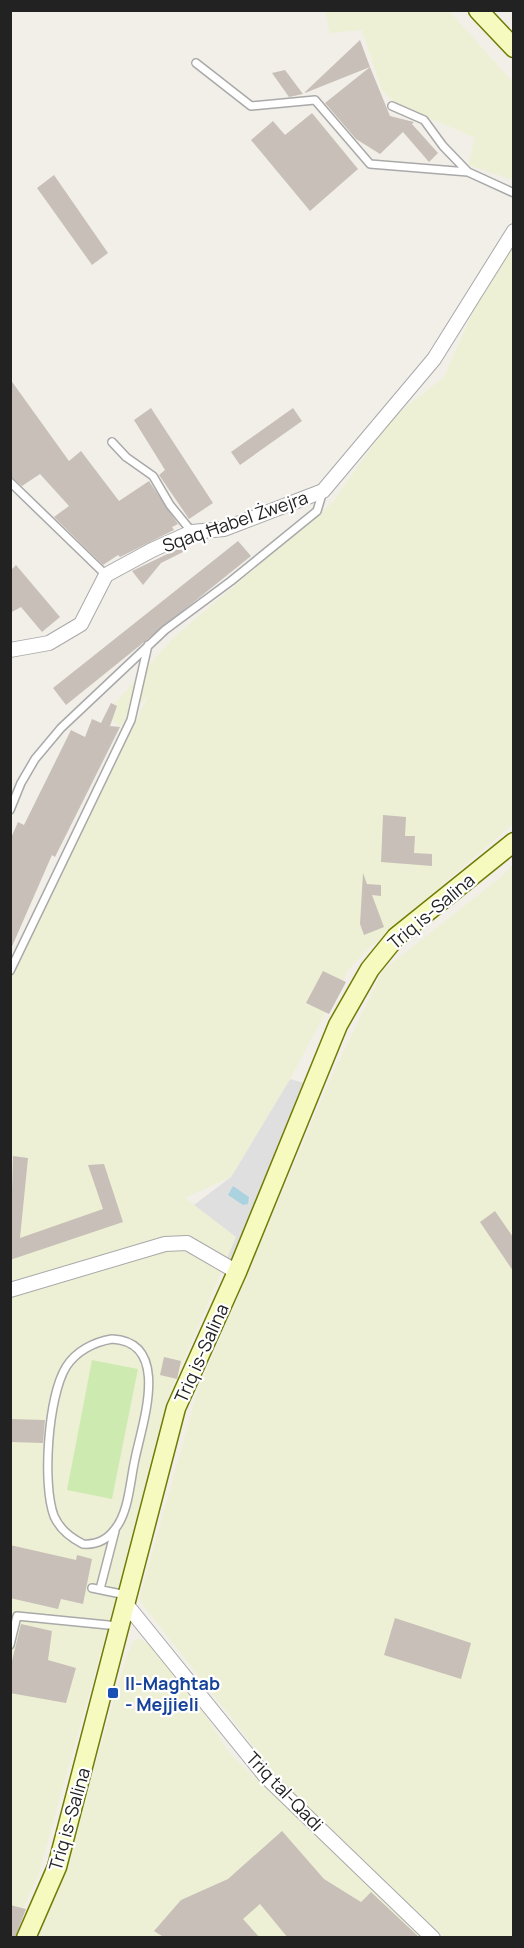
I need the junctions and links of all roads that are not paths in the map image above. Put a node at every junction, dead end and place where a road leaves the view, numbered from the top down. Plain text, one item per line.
1 (478, 10) edge
2 (513, 48) edge
3 (196, 63) dead end
4 (392, 106) dead end
5 (468, 172) junction
6 (513, 193) edge
7 (513, 231) edge
8 (112, 442) dead end
9 (10, 482) edge
10 (323, 491) junction
11 (192, 532) junction
12 (106, 575) junction
13 (148, 645) junction
14 (10, 650) edge
15 (10, 810) edge
16 (513, 842) edge
17 (10, 970) edge
18 (237, 1272) junction
19 (10, 1290) edge
20 (115, 1530) junction
21 (92, 1588) dead end
22 (100, 1589) junction
23 (127, 1599) junction
24 (120, 1627) junction
25 (10, 1645) edge
26 (26, 1938) edge
27 (433, 1938) edge

1 - 2 main road
3 - 5 lane
4 - 5 lane
5 - 6 lane
7 - 10 street, Sqaq Ħabel Żwejra
8 - 11 lane
9 - 12 lane
10 - 11 street, Sqaq Ħabel Żwejra
10 - 13 lane
11 - 12 street, Sqaq Ħabel Żwejra
12 - 14 street
13 - 15 lane
13 - 17 lane
16 - 18 main road, Triq is-Salina
18 - 19 street
18 - 23 main road, Triq is-Salina
20 - 20 lane
20 - 22 lane
21 - 22 lane
22 - 23 lane
23 - 24 main road, Triq is-Salina
23 - 27 street, Triq tal-Qadi
24 - 25 lane
24 - 26 main road, Triq is-Salina

